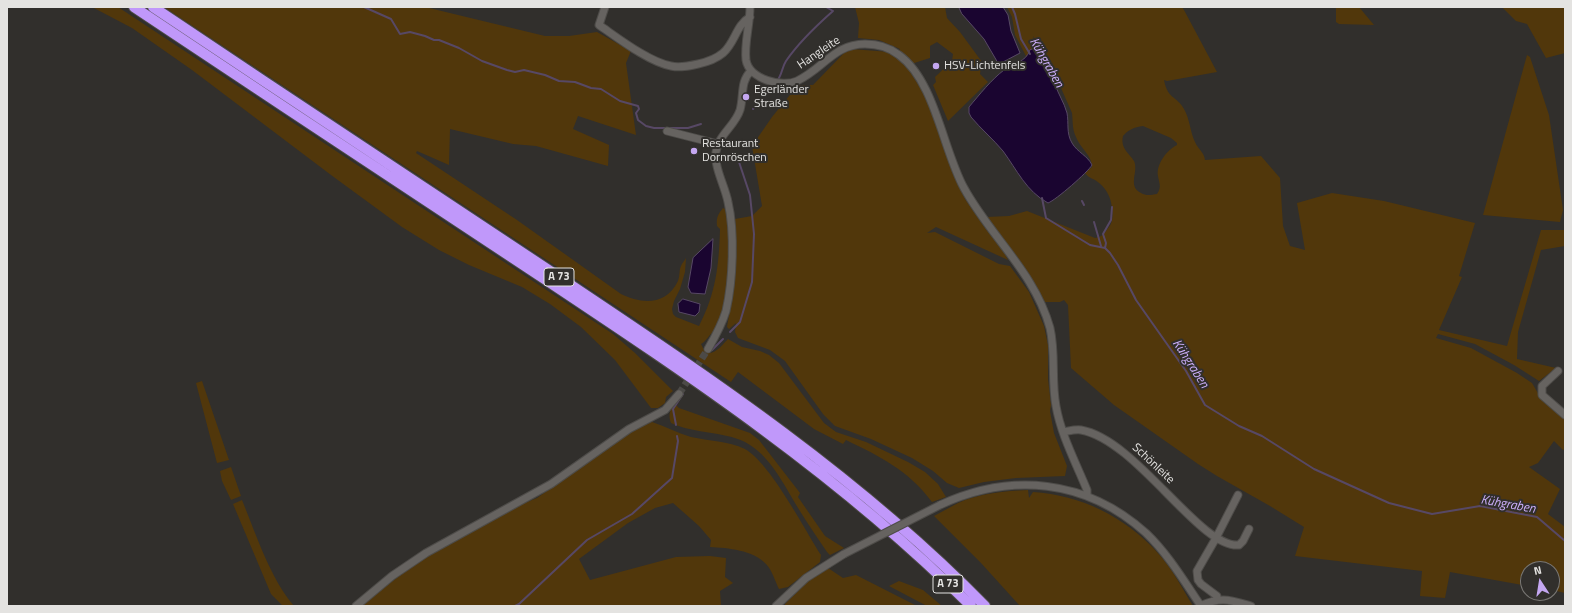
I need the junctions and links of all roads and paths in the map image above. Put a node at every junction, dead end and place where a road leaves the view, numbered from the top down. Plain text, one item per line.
1 (134, 7) edge
2 (153, 7) edge
3 (605, 7) edge
4 (750, 7) edge
5 (750, 17) junction
6 (751, 71) junction
7 (667, 131) dead end
8 (718, 144) junction
9 (708, 349) tunnel mouth
10 (1558, 371) dead end
11 (679, 394) tunnel mouth
12 (1565, 415) edge
13 (1063, 432) junction
14 (1238, 495) dead end
15 (1087, 496) junction
16 (1249, 529) dead end
17 (1216, 538) junction
18 (1215, 600) junction
19 (356, 606) edge
20 (776, 606) edge
21 (971, 606) edge
22 (986, 606) edge
23 (1200, 606) edge
24 (1251, 606) edge

1 - 21 highway, A 73
2 - 22 highway, A 73
3 - 5 street
4 - 5 street
5 - 6 street
6 - 8 street
6 - 13 street, Hangleite
7 - 8 street
8 - 9 street
10 - 12 street
11 - 19 street
13 - 15 street
13 - 17 street, Schönleite
14 - 17 street
15 - 20 street, bridge
15 - 23 street
16 - 17 street, Schönleite
17 - 18 street
18 - 23 street
18 - 24 street

